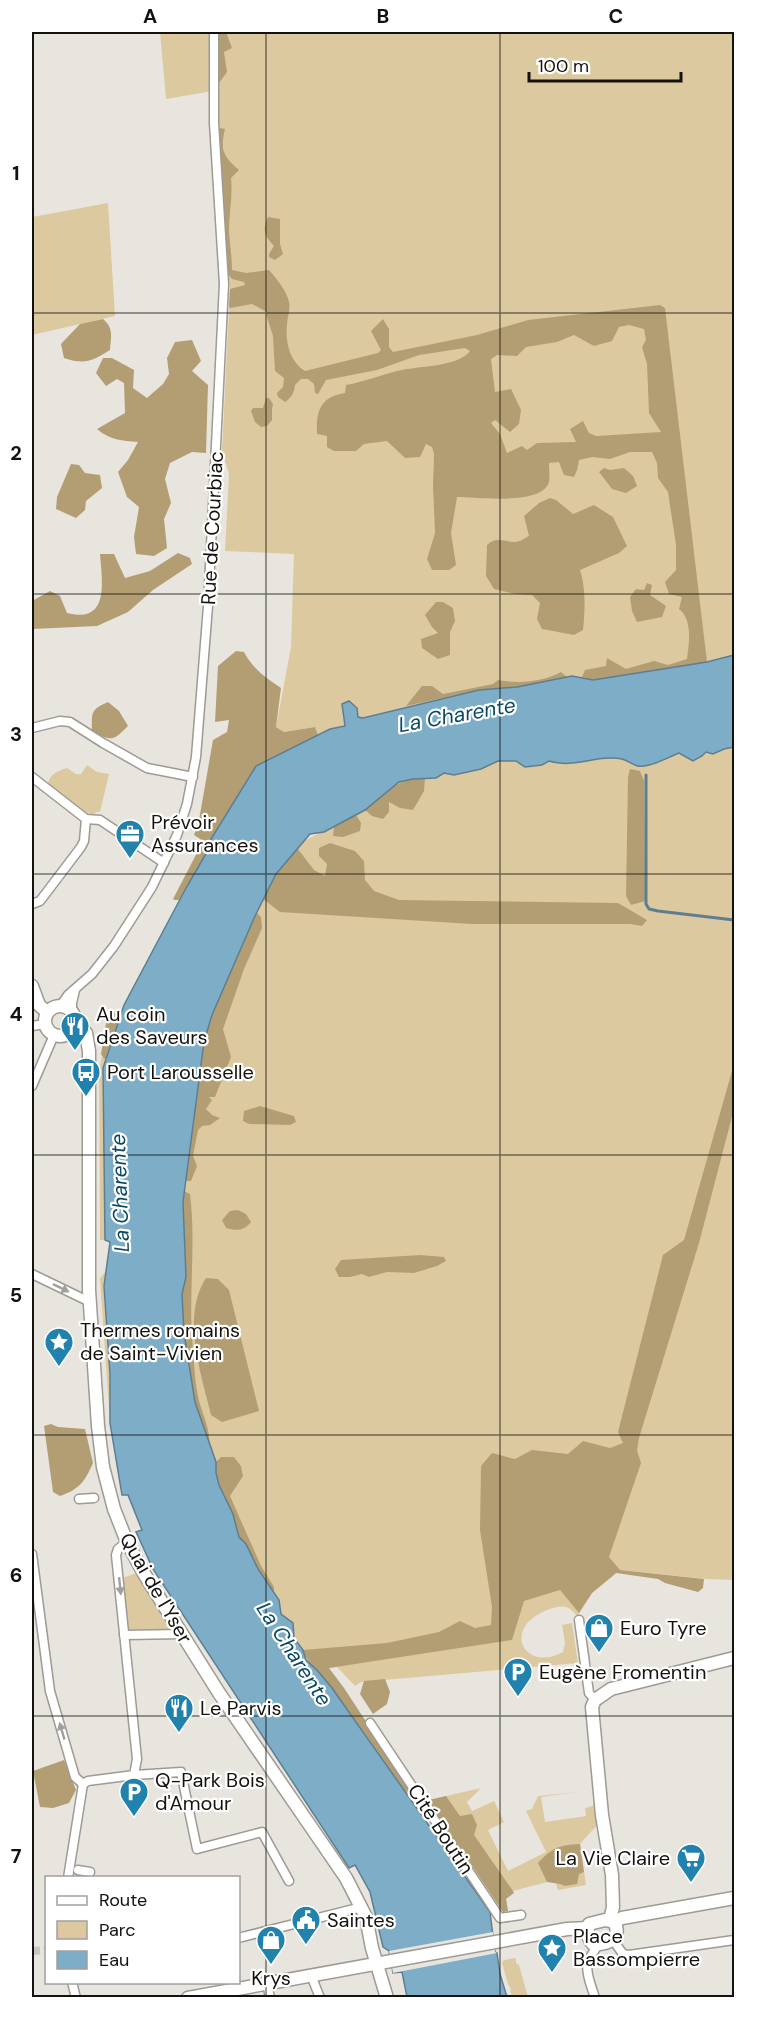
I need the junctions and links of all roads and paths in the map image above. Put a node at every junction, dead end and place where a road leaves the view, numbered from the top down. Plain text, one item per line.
1 (214, 32) edge
2 (32, 728) edge
3 (32, 777) edge
4 (193, 777) junction
5 (86, 819) junction
6 (164, 863) junction
7 (32, 904) edge
8 (32, 986) edge
9 (66, 1008) junction
10 (46, 1018) junction
11 (74, 1025) junction
12 (32, 1026) edge
13 (54, 1035) junction
14 (32, 1086) edge
15 (32, 1274) edge
16 (90, 1302) junction
17 (101, 1498) junction
18 (79, 1499) dead end
19 (127, 1542) junction
20 (32, 1554) edge
21 (579, 1620) dead end
22 (183, 1634) junction
23 (124, 1635) junction
24 (735, 1658) edge
25 (595, 1700) junction
26 (370, 1722) dead end
27 (134, 1775) junction
28 (83, 1784) junction
29 (73, 1869) junction
30 (90, 1872) dead end
31 (69, 1876) edge
32 (289, 1881) dead end
33 (735, 1898) edge
34 (362, 1907) junction
35 (521, 1915) dead end
36 (612, 1921) junction
37 (588, 1928) junction
38 (240, 1938) edge
39 (613, 1940) junction
40 (735, 1940) edge
41 (599, 1944) junction
42 (378, 1963) junction
43 (311, 1975) junction
44 (267, 1983) junction
45 (188, 1998) edge
46 (270, 1998) edge
47 (320, 1998) edge
48 (387, 1998) edge
49 (595, 1998) edge

1 - 4 street, Rue de Courbiac
2 - 4 street
3 - 5 street
4 - 6 street, Rue de Courbiac
5 - 6 street
5 - 7 street
6 - 9 street, Rue de Courbiac
8 - 10 street
9 - 10 street
9 - 11 street
10 - 12 street
10 - 13 street
11 - 13 street
11 - 16 street, Quai de l'Yser
13 - 14 street
15 -> 16 street
16 - 17 street, Quai de l'Yser
17 - 18 street
17 - 19 street, Quai de l'Yser
19 - 22 street, Quai de l'Yser
19 -> 23 street
28 -> 20 street
21 - 25 street
22 - 23 street
22 - 34 street, Quai de l'Yser
23 - 27 street
24 - 25 street
25 - 36 street
26 - 35 street, Cité Boutin
27 - 28 street
27 - 32 street
28 - 29 street
29 - 30 street
29 - 31 street
33 - 36 street
34 - 38 street
34 - 42 street, Quai de l'Yser
36 - 37 street
36 - 39 street
37 - 41 street
37 - 42 street
39 - 40 street
39 - 41 street
41 - 49 street
42 - 43 street
42 - 48 street, Quai de l'Yser
43 - 44 street
43 - 47 street
44 - 45 street
44 - 46 street

